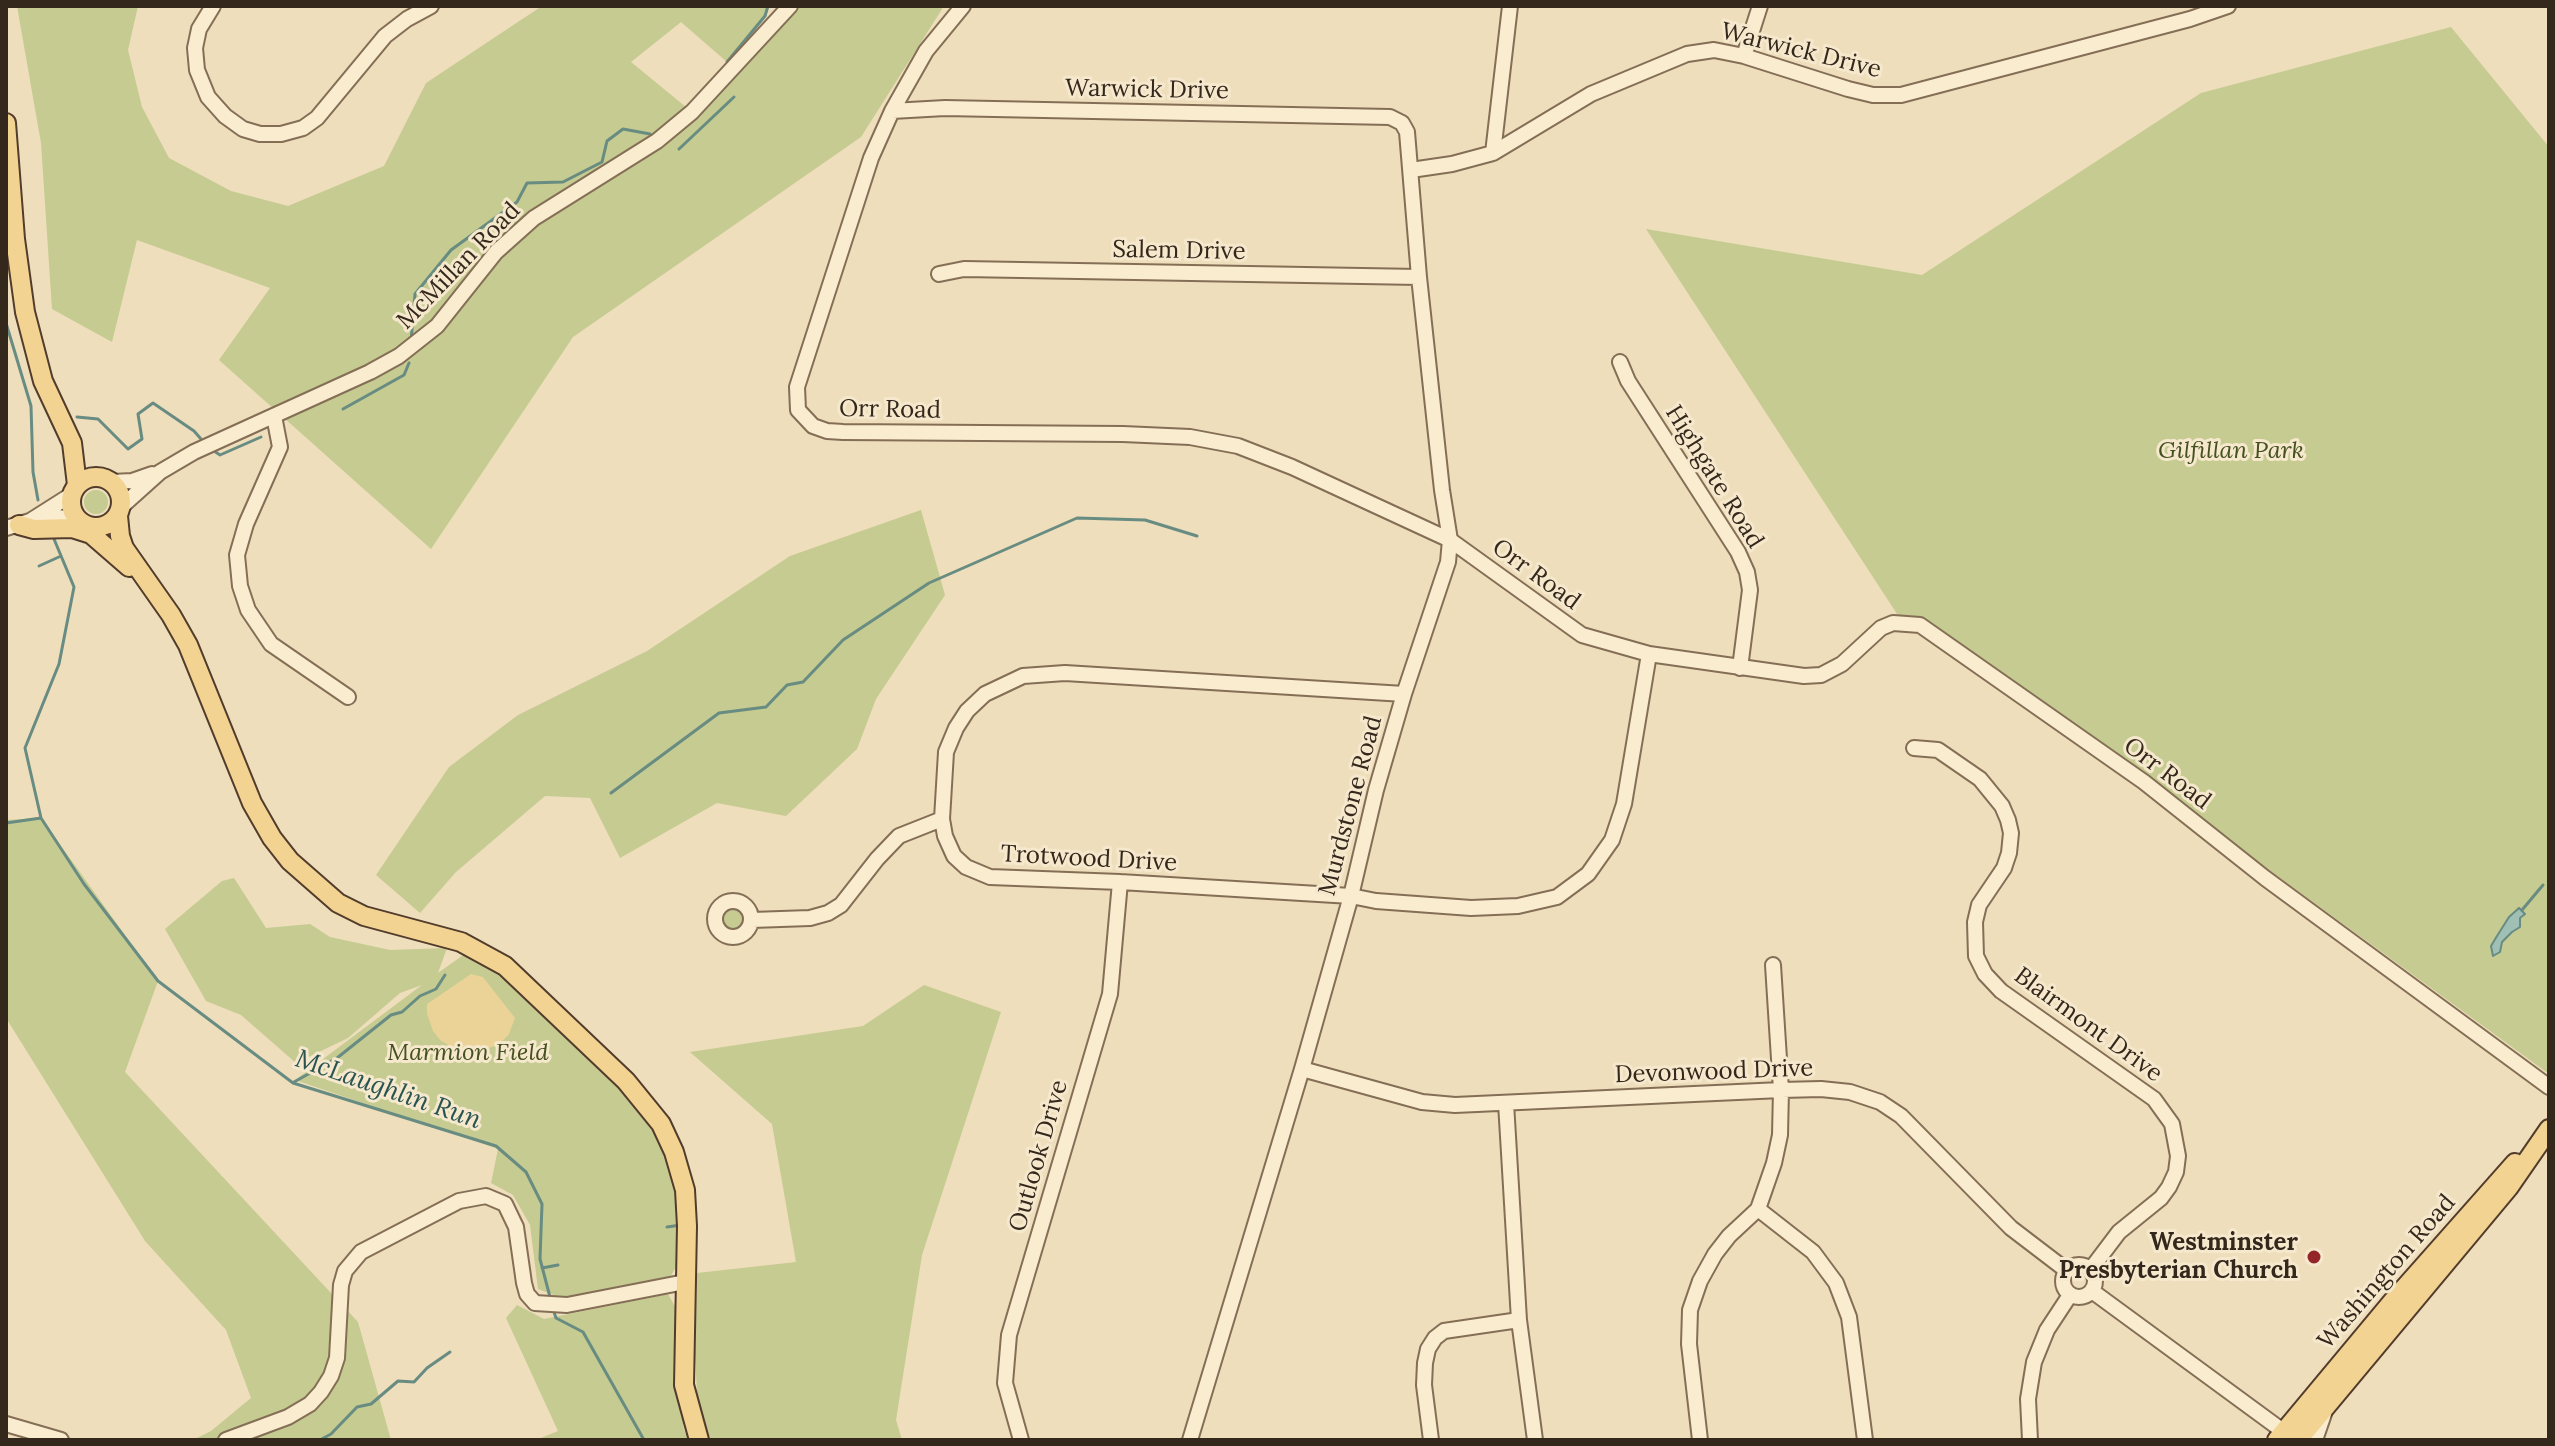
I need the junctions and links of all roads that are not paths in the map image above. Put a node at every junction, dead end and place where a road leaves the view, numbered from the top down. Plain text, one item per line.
1 (213, 6) edge
2 (430, 6) edge
3 (790, 6) edge
4 (963, 6) edge
5 (1510, 6) edge
6 (1760, 6) edge
7 (2228, 6) edge
8 (1744, 56) junction
9 (892, 111) junction
10 (6, 123) edge
11 (1493, 153) junction
12 (1411, 170) junction
13 (939, 274) dead end
14 (1419, 277) junction
15 (1620, 362) dead end
16 (274, 416) junction
17 (72, 443) junction
18 (160, 472) junction
19 (108, 480) junction
20 (74, 490) junction
21 (119, 512) junction
22 (19, 524) edge
23 (86, 526) junction
24 (1450, 540) junction
25 (146, 582) junction
26 (1649, 654) junction
27 (1740, 668) junction
28 (1404, 694) junction
29 (348, 697) dead end
30 (1914, 748) dead end
31 (942, 819) junction
32 (1120, 882) junction
33 (1351, 896) junction
34 (752, 920) dead end
35 (1773, 965) dead end
36 (1302, 1069) junction
37 (2549, 1087) edge
38 (1781, 1090) junction
39 (1506, 1103) junction
40 (2544, 1134) edge
41 (1758, 1209) junction
42 (2091, 1269) junction
43 (2066, 1270) junction
44 (685, 1282) junction
45 (2092, 1291) junction
46 (2070, 1295) junction
47 (1519, 1320) junction
48 (2327, 1405) junction
49 (6, 1424) edge
50 (2289, 1438) edge
51 (61, 1440) edge
52 (226, 1440) edge
53 (699, 1440) edge
54 (1021, 1440) edge
55 (1190, 1440) edge
56 (1431, 1440) edge
57 (1535, 1440) edge
58 (1700, 1440) edge
59 (1865, 1440) edge
60 (2030, 1440) edge
61 (2315, 1440) edge

1 - 2 street
3 - 16 street, McMillan Road
4 - 9 street, Orr Road
5 - 11 street
6 - 8 street
7 - 8 street, Warwick Drive
8 - 11 street, Warwick Drive
9 - 12 street, Warwick Drive
9 - 24 street, Orr Road
10 - 17 main road
11 - 12 street, Warwick Drive
12 - 14 street, Murdstone Road
13 - 14 street, Salem Drive
14 - 24 street, Murdstone Road
15 - 27 street, Highgate Road
16 - 18 street, McMillan Road
16 - 29 street
17 - 19 main road
17 - 20 main road
18 - 19 street, McMillan Road
18 - 21 street, McMillan Road
19 - 20 main road
19 - 21 main road
20 - 22 street
20 - 23 main road
21 - 23 main road
21 - 25 main road
22 - 23 main road
23 - 25 main road
24 - 26 street, Orr Road
24 - 28 street, Murdstone Road
25 - 44 main road
26 - 27 street, Orr Road
26 - 33 street, Trotwood Drive
27 - 37 street, Orr Road
28 - 31 street, Trotwood Drive
28 - 33 street, Murdstone Road
30 - 42 street, Blairmont Drive
31 - 32 street, Trotwood Drive
31 - 34 street
32 - 33 street, Trotwood Drive
32 - 54 street, Outlook Drive
33 - 36 street, Murdstone Road
35 - 38 street
36 - 39 street, Devonwood Drive
36 - 55 street, Murdstone Road
38 - 39 street, Devonwood Drive
38 - 41 street
38 - 43 street, Devonwood Drive
39 - 47 street
40 - 48 main road, Washington Road
40 - 50 main road, Washington Road
41 - 58 street
41 - 59 street
42 - 43 street
42 - 45 street
43 - 46 street
44 - 52 street
44 - 53 main road
45 - 46 street
45 - 50 street
46 - 60 street
47 - 56 street
47 - 57 street
48 - 50 main road, Washington Road
48 - 61 street
49 - 51 street

